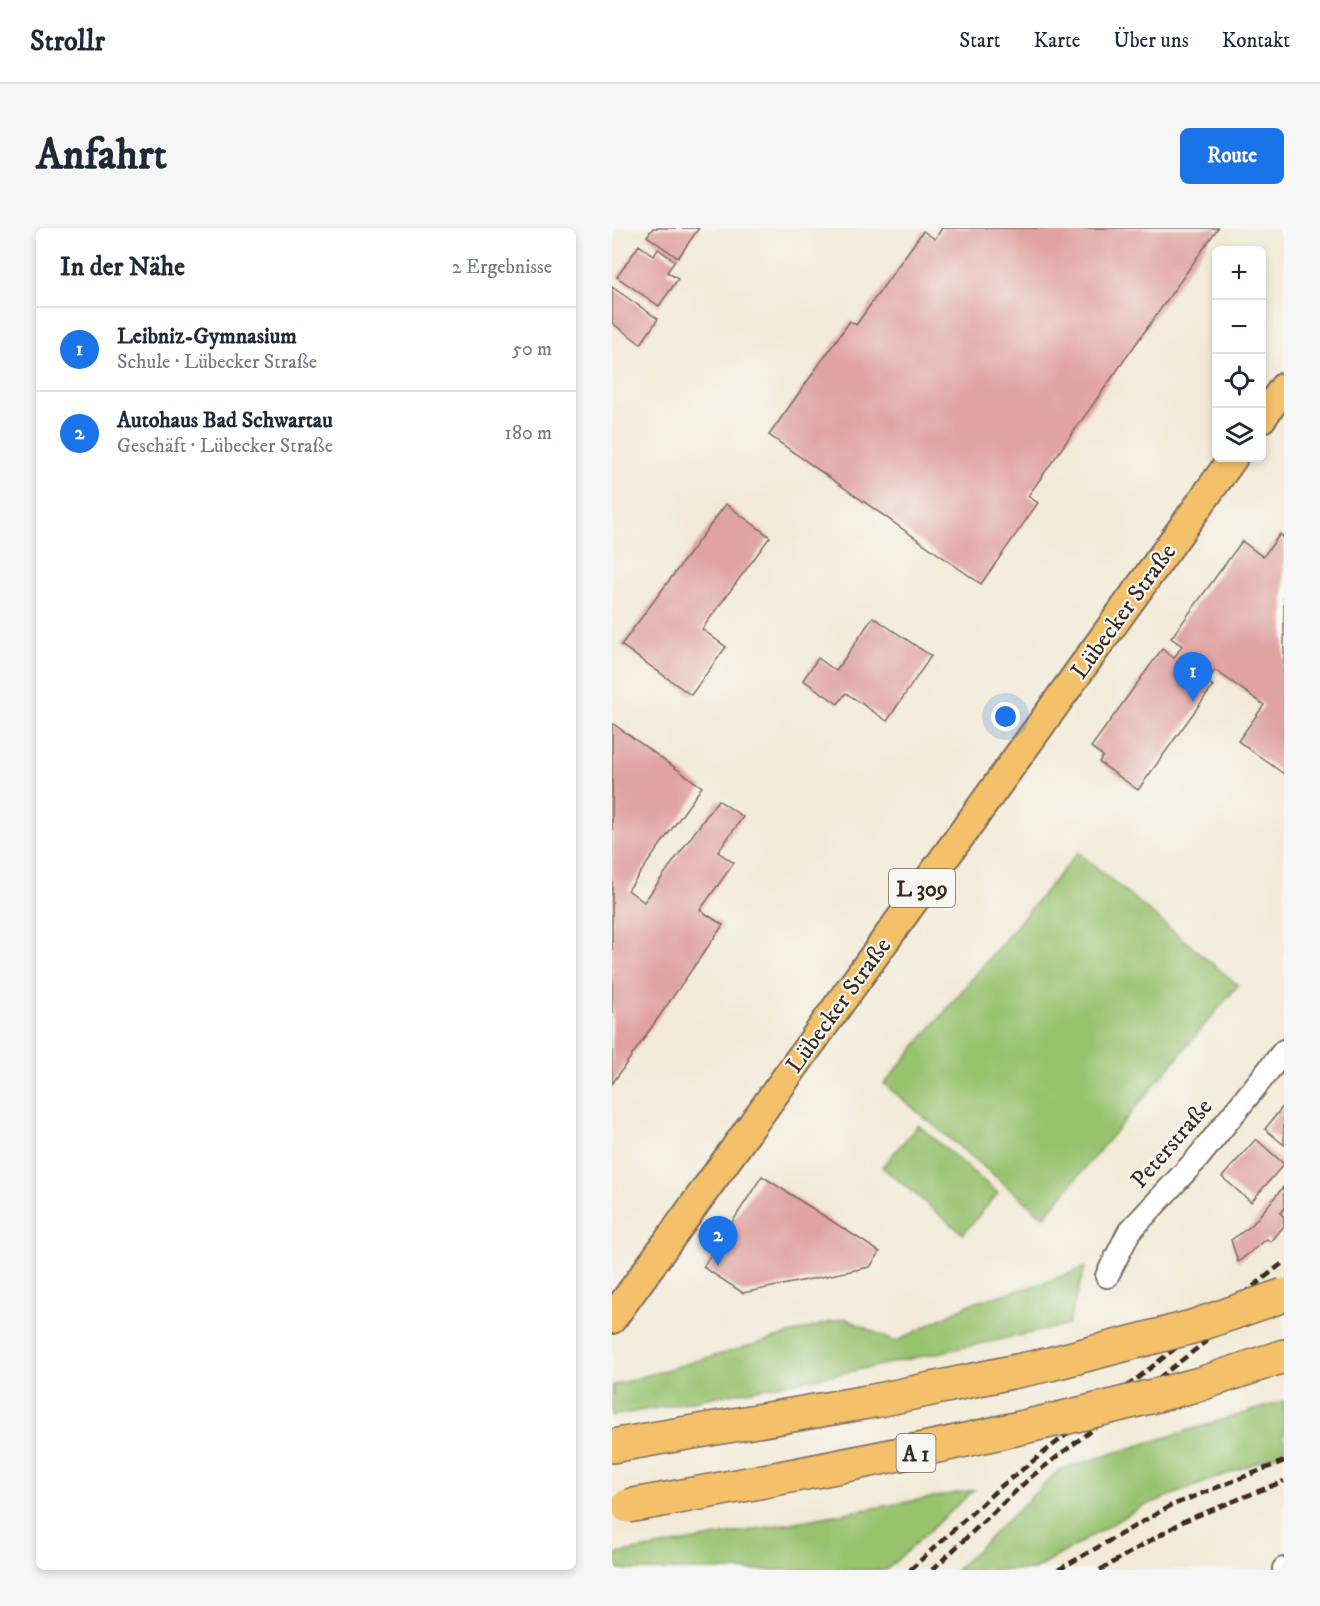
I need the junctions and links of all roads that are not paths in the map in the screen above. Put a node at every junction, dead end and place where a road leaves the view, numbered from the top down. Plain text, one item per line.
1 (1284, 387) edge
2 (1266, 412) edge
3 (1230, 462) edge
4 (1284, 1051) edge
5 (1107, 1276) dead end
6 (1284, 1295) edge
7 (612, 1319) edge
8 (1284, 1356) edge
9 (612, 1446) edge
10 (617, 1510) edge

1 - 2 main road
3 - 7 main road, Lübecker Straße / L 309
4 - 5 street, Peterstraße
6 - 9 highway, bridge
8 - 10 highway, A 1, bridge

